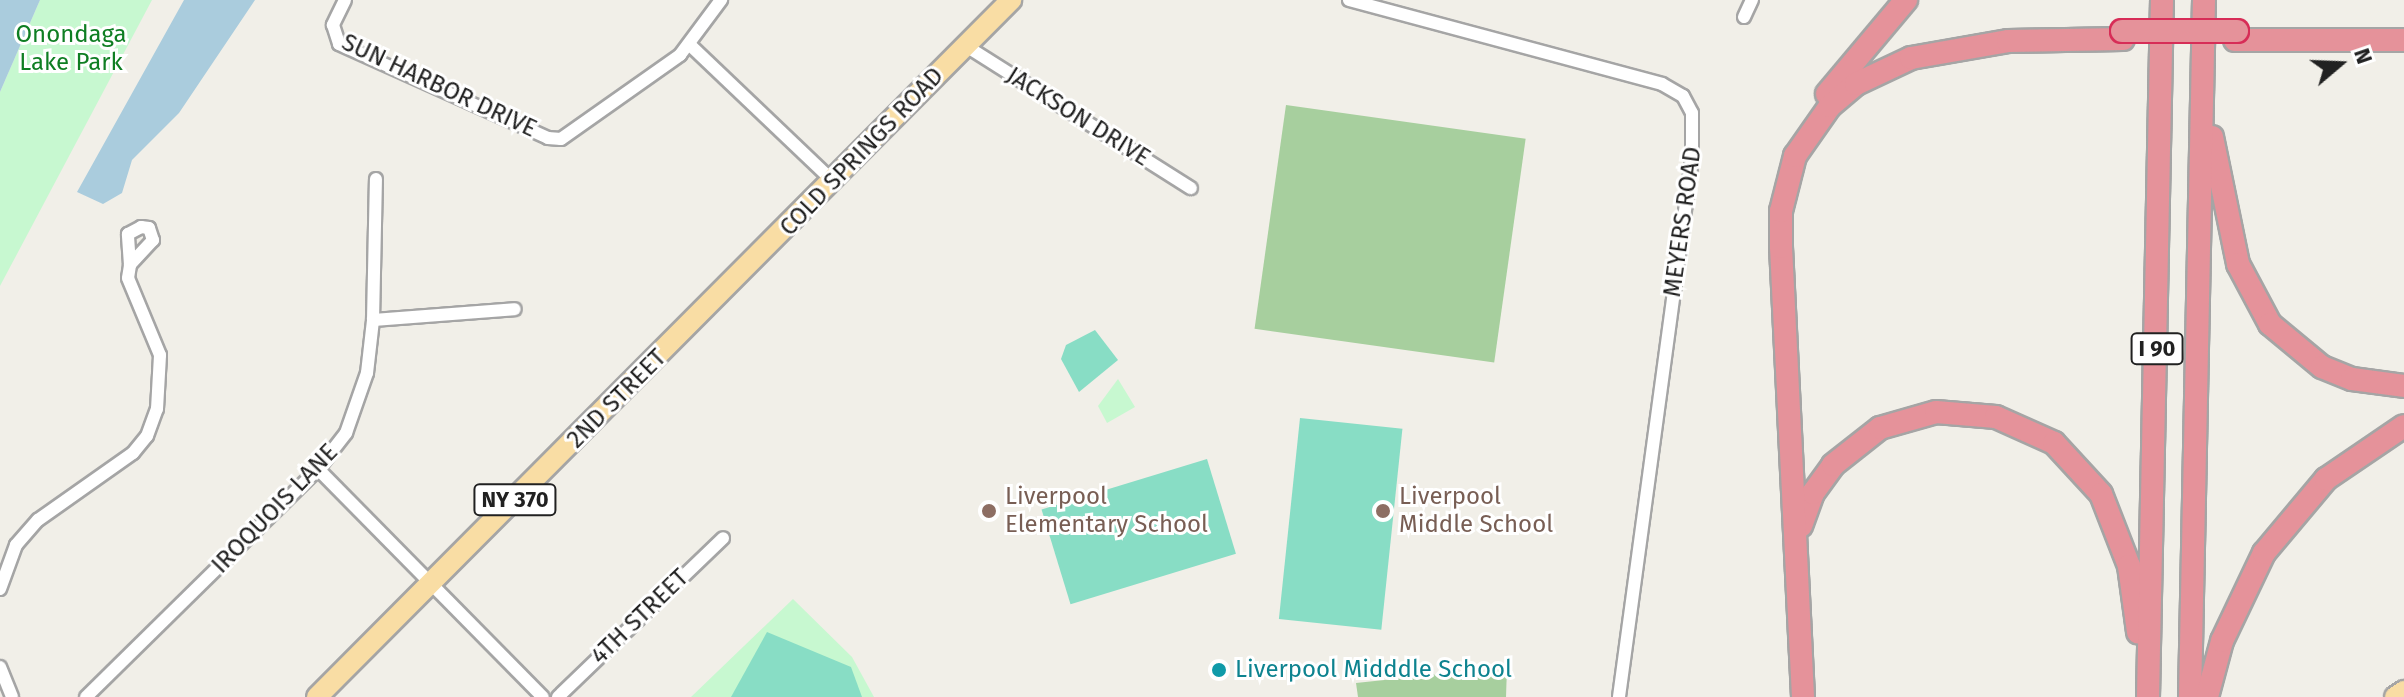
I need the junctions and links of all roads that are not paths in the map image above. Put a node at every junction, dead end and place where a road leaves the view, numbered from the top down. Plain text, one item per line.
1 (345, 0) edge
2 (721, 0) edge
3 (1011, 0) edge
4 (1349, 0) edge
5 (1752, 0) edge
6 (1906, 0) edge
7 (2162, 0) edge
8 (2204, 0) edge
9 (1744, 17) dead end
10 (2404, 30) edge
11 (2122, 35) junction
12 (2236, 36) junction
13 (2404, 40) edge
14 (690, 45) junction
15 (966, 46) junction
16 (2204, 63) junction
17 (1830, 91) junction
18 (376, 179) dead end
19 (833, 181) junction
20 (1191, 188) dead end
21 (130, 265) dead end
22 (713, 304) joint
23 (515, 309) dead end
24 (373, 320) junction
25 (2404, 386) edge
26 (2404, 426) edge
27 (318, 469) junction
28 (723, 538) dead end
29 (1798, 546) junction
30 (432, 582) junction
31 (0, 589) edge
32 (0, 667) edge
33 (2404, 691) edge
34 (12, 697) edge
35 (86, 697) edge
36 (317, 697) edge
37 (543, 697) edge
38 (558, 697) edge
39 (1619, 697) edge
40 (1792, 697) edge
41 (1803, 697) edge
42 (2140, 697) edge
43 (2148, 697) edge
44 (2190, 697) edge
45 (2207, 697) edge
46 (2395, 697) edge

1 - 14 street, SUN HARBOR DRIVE
2 - 14 street, SUN HARBOR DRIVE
3 - 15 main road, COLD SPRINGS ROAD / NY 370
4 - 39 street, MEYERS ROAD
5 - 9 street
6 - 17 highway
7 - 43 highway, I 90
8 - 16 highway, I 90
10 - 12 highway
11 - 12 highway, bridge
11 - 17 highway
11 - 29 highway
12 - 13 highway
14 - 19 street
15 - 19 main road, COLD SPRINGS ROAD / NY 370
15 - 20 street, JACKSON DRIVE
16 - 25 highway
16 - 44 highway, I 90
17 - 40 highway
18 - 24 street, IROQUOIS LANE
19 - 22 main road, COLD SPRINGS ROAD / NY 370
21 - 31 street
22 - 30 main road, 2ND STREET / NY 370
23 - 24 street
24 - 27 street, IROQUOIS LANE
26 - 45 highway
27 - 30 street
27 - 35 street, IROQUOIS LANE
28 - 38 street, 4TH STREET
29 - 41 highway
29 - 42 highway
30 - 36 main road, 2ND STREET / NY 370
30 - 37 street
32 - 34 street
33 - 46 main road

